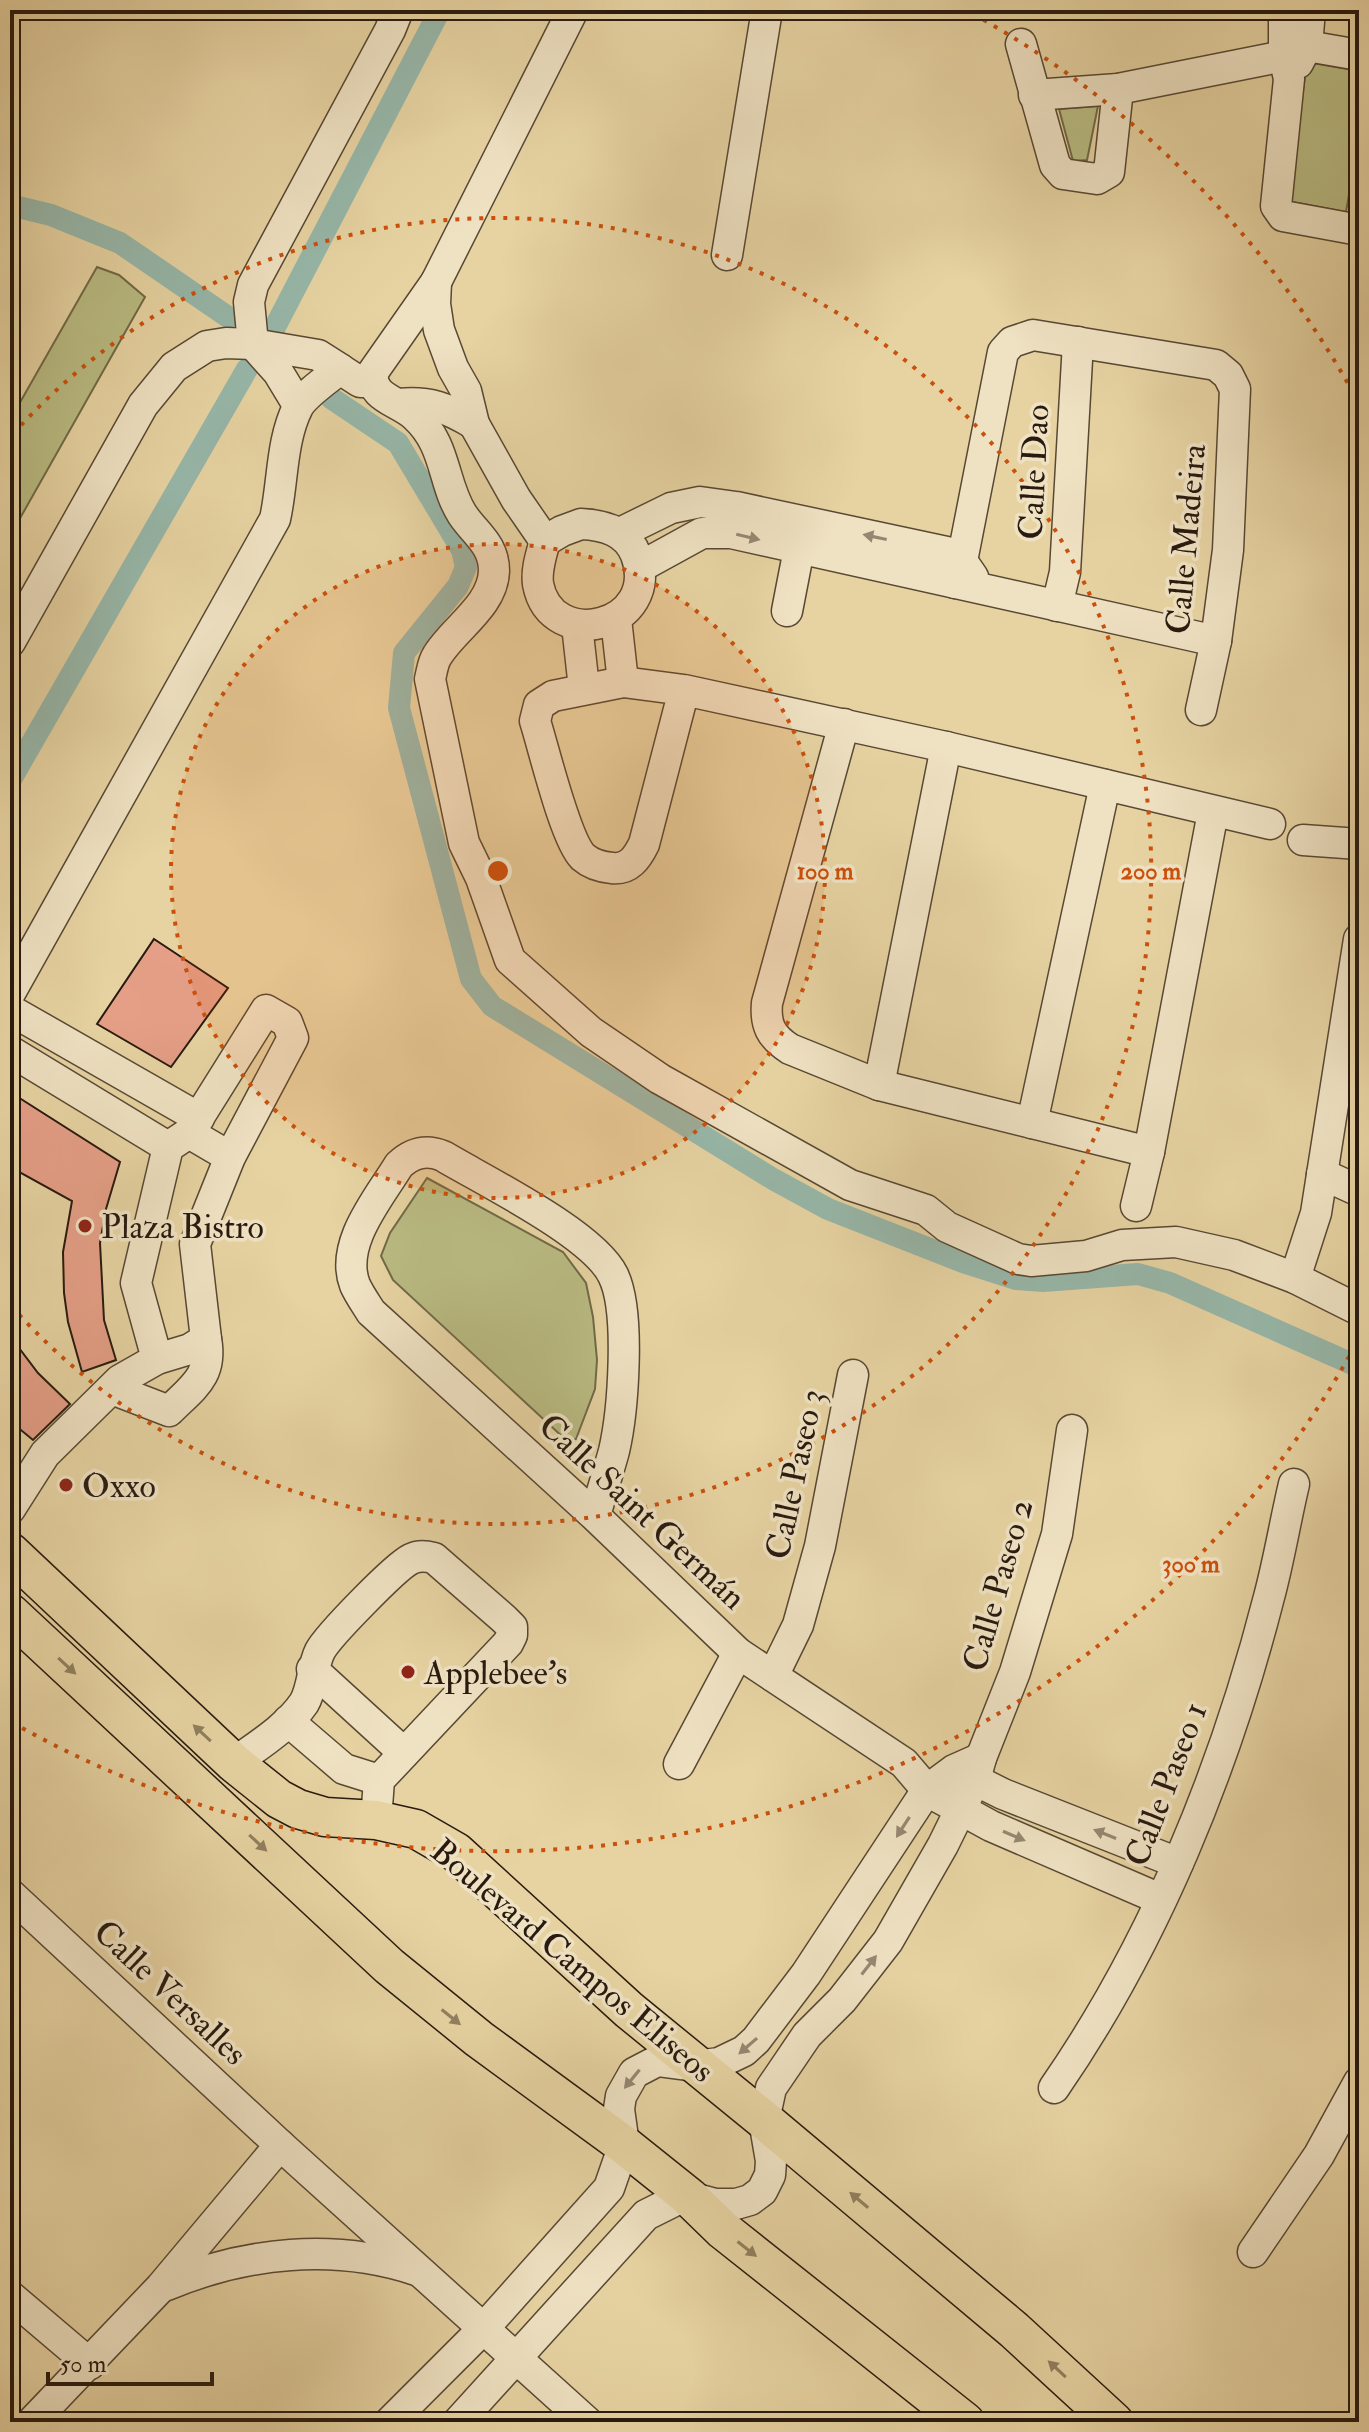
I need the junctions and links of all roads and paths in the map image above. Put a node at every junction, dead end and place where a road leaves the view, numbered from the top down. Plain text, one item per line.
1 (398, 10) edge
2 (573, 10) edge
3 (767, 10) edge
4 (1284, 10) edge
5 (1310, 10) edge
6 (1021, 44) dead end
7 (1359, 55) edge
8 (1293, 60) junction
9 (1118, 89) junction
10 (1034, 95) junction
11 (1359, 230) edge
12 (727, 255) dead end
13 (436, 282) junction
14 (1078, 342) junction
15 (253, 344) junction
16 (340, 369) junction
17 (371, 382) junction
18 (399, 404) junction
19 (298, 405) junction
20 (474, 424) junction
21 (620, 533) junction
22 (545, 541) junction
23 (799, 549) junction
24 (640, 567) junction
25 (966, 578) junction
26 (1057, 606) junction
27 (787, 611) dead end
28 (616, 619) junction
29 (577, 625) junction
30 (1216, 641) junction
31 (10, 642) edge
32 (623, 682) junction
33 (584, 688) junction
34 (684, 690) junction
35 (1201, 710) dead end
36 (844, 724) junction
37 (946, 747) junction
38 (1105, 785) junction
39 (1213, 812) junction
40 (1270, 824) dead end
41 (1303, 840) dead end
42 (1359, 844) edge
43 (1359, 939) edge
44 (10, 993) edge
45 (10, 1010) edge
46 (10, 1051) edge
47 (879, 1085) junction
48 (1032, 1123) junction
49 (185, 1133) junction
50 (1149, 1152) junction
51 (230, 1157) junction
52 (1322, 1174) junction
53 (1359, 1191) edge
54 (1136, 1206) dead end
55 (1295, 1278) junction
56 (1359, 1310) edge
57 (206, 1339) junction
58 (157, 1359) junction
59 (853, 1375) dead end
60 (112, 1389) junction
61 (1072, 1430) dead end
62 (45, 1454) junction
63 (10, 1467) edge
64 (1294, 1484) dead end
65 (10, 1509) edge
66 (595, 1516) junction
67 (10, 1552) edge
68 (10, 1613) edge
69 (738, 1653) junction
70 (312, 1669) junction
71 (773, 1676) junction
72 (288, 1721) junction
73 (404, 1753) junction
74 (234, 1763) junction
75 (904, 1763) junction
76 (679, 1764) dead end
77 (970, 1769) junction
78 (379, 1780) junction
79 (927, 1790) junction
80 (960, 1810) junction
81 (376, 1820) junction
82 (1178, 1863) junction
83 (10, 1894) edge
84 (1160, 1899) junction
85 (806, 1974) junction
86 (842, 2000) junction
87 (777, 2012) junction
88 (807, 2035) junction
89 (695, 2066) junction
90 (1359, 2082) edge
91 (1054, 2088) dead end
92 (764, 2120) junction
93 (280, 2145) junction
94 (624, 2145) junction
95 (689, 2197) junction
96 (596, 2203) junction
97 (630, 2233) junction
98 (1253, 2252) dead end
99 (549, 2255) junction
100 (421, 2272) junction
101 (584, 2283) junction
102 (161, 2287) junction
103 (10, 2296) edge
104 (484, 2328) junction
105 (517, 2357) junction
106 (90, 2364) junction
107 (32, 2422) edge
108 (390, 2422) edge
109 (458, 2422) edge
110 (587, 2422) edge
111 (965, 2422) edge
112 (1114, 2422) edge

1 - 15 street
2 - 13 street
3 - 12 street
4 - 8 street
5 - 8 street
6 - 10 street
7 - 8 street
8 - 9 street
8 - 11 street
9 - 10 street
9 - 10 street
13 - 17 street
13 - 20 street
14 - 25 street
14 - 26 street, Calle Dao
14 - 30 street, Calle Madeira
15 - 16 street
15 - 19 street
15 - 31 street
16 - 17 street
16 - 19 street
17 - 18 street
18 - 20 street
18 - 55 street
19 - 44 street
20 - 22 street
21 - 22 street
21 - 24 street
25 -> 21 street
22 - 29 street
24 -> 23 street
23 - 25 street
23 - 27 street
24 - 28 street
25 - 26 street
26 - 30 street
28 - 29 street
28 - 32 street
29 - 33 street
30 - 35 street, Calle Madeira
32 - 33 street
32 - 34 street
33 - 34 street
34 - 36 street
36 - 37 street
36 - 47 street
37 - 38 street
37 - 47 street
38 - 39 street
38 - 48 street
39 - 40 street
39 - 50 street
41 - 42 street
43 - 52 street
45 - 49 street
46 - 49 street
47 - 48 street
48 - 50 street
49 - 51 street
49 - 51 street
49 - 58 street
50 - 54 street
51 - 57 street
52 - 53 street
52 - 55 street
55 - 56 street
57 - 58 street
57 - 60 street
58 - 60 street
59 - 71 street, Calle Paseo 3
60 - 62 street
61 - 77 street, Calle Paseo 2
62 - 63 street
62 - 65 street
64 - 82 street, Calle Paseo 1
66 - 66 street, Calle Saint Germán
66 - 69 street, Calle Saint Germán
74 -> 67 main road, Boulevard Campos Eliseos
68 -> 94 main road
69 - 71 street, Calle Saint Germán
69 - 76 street
70 - 72 street
70 - 73 street
70 - 73 street
71 - 75 street, Calle Saint Germán
72 - 74 street
72 - 78 street
73 - 78 street
74 - 81 main road, Boulevard Campos Eliseos
75 - 77 street, Calle Saint Germán
75 - 79 street, Calle Saint Germán
77 - 79 street
77 - 80 street, Calle Paseo 2
82 -> 77 street, Calle Saint Germán
78 - 81 street
79 - 80 street, Calle Saint Germán
79 -> 85 street
80 -> 84 street, Calle Saint Germán
86 -> 80 street, Calle Paseo 2
81 - 89 main road, Boulevard Campos Eliseos
82 - 84 street, Calle Paseo 1
83 - 93 street, Calle Versalles
84 - 91 street, Calle Paseo 1
85 - 86 street
85 - 87 street
86 - 88 street, Calle Paseo 2
87 - 88 street
87 -> 89 street
88 - 92 street, Calle Paseo 2
89 - 92 main road, Boulevard Campos Eliseos
89 -> 94 street
90 - 98 street
92 - 95 street
112 -> 92 main road, Boulevard Campos Eliseos
93 - 100 street, Calle Versalles
93 - 102 street, Calle Versalles
94 - 95 main road
94 - 96 street
95 - 97 street
95 -> 111 main road
96 - 97 street
96 - 99 street
97 - 101 street
99 - 101 street
99 - 104 street
100 - 102 street, Calle Versalles
100 - 104 street, Calle Versalles
101 - 105 street
102 - 106 street, Calle Versalles
103 - 106 street
104 - 105 street, Calle Versalles
104 - 108 street
105 - 109 street
105 - 110 street, Calle Versalles
106 - 107 street, Calle Versalles

